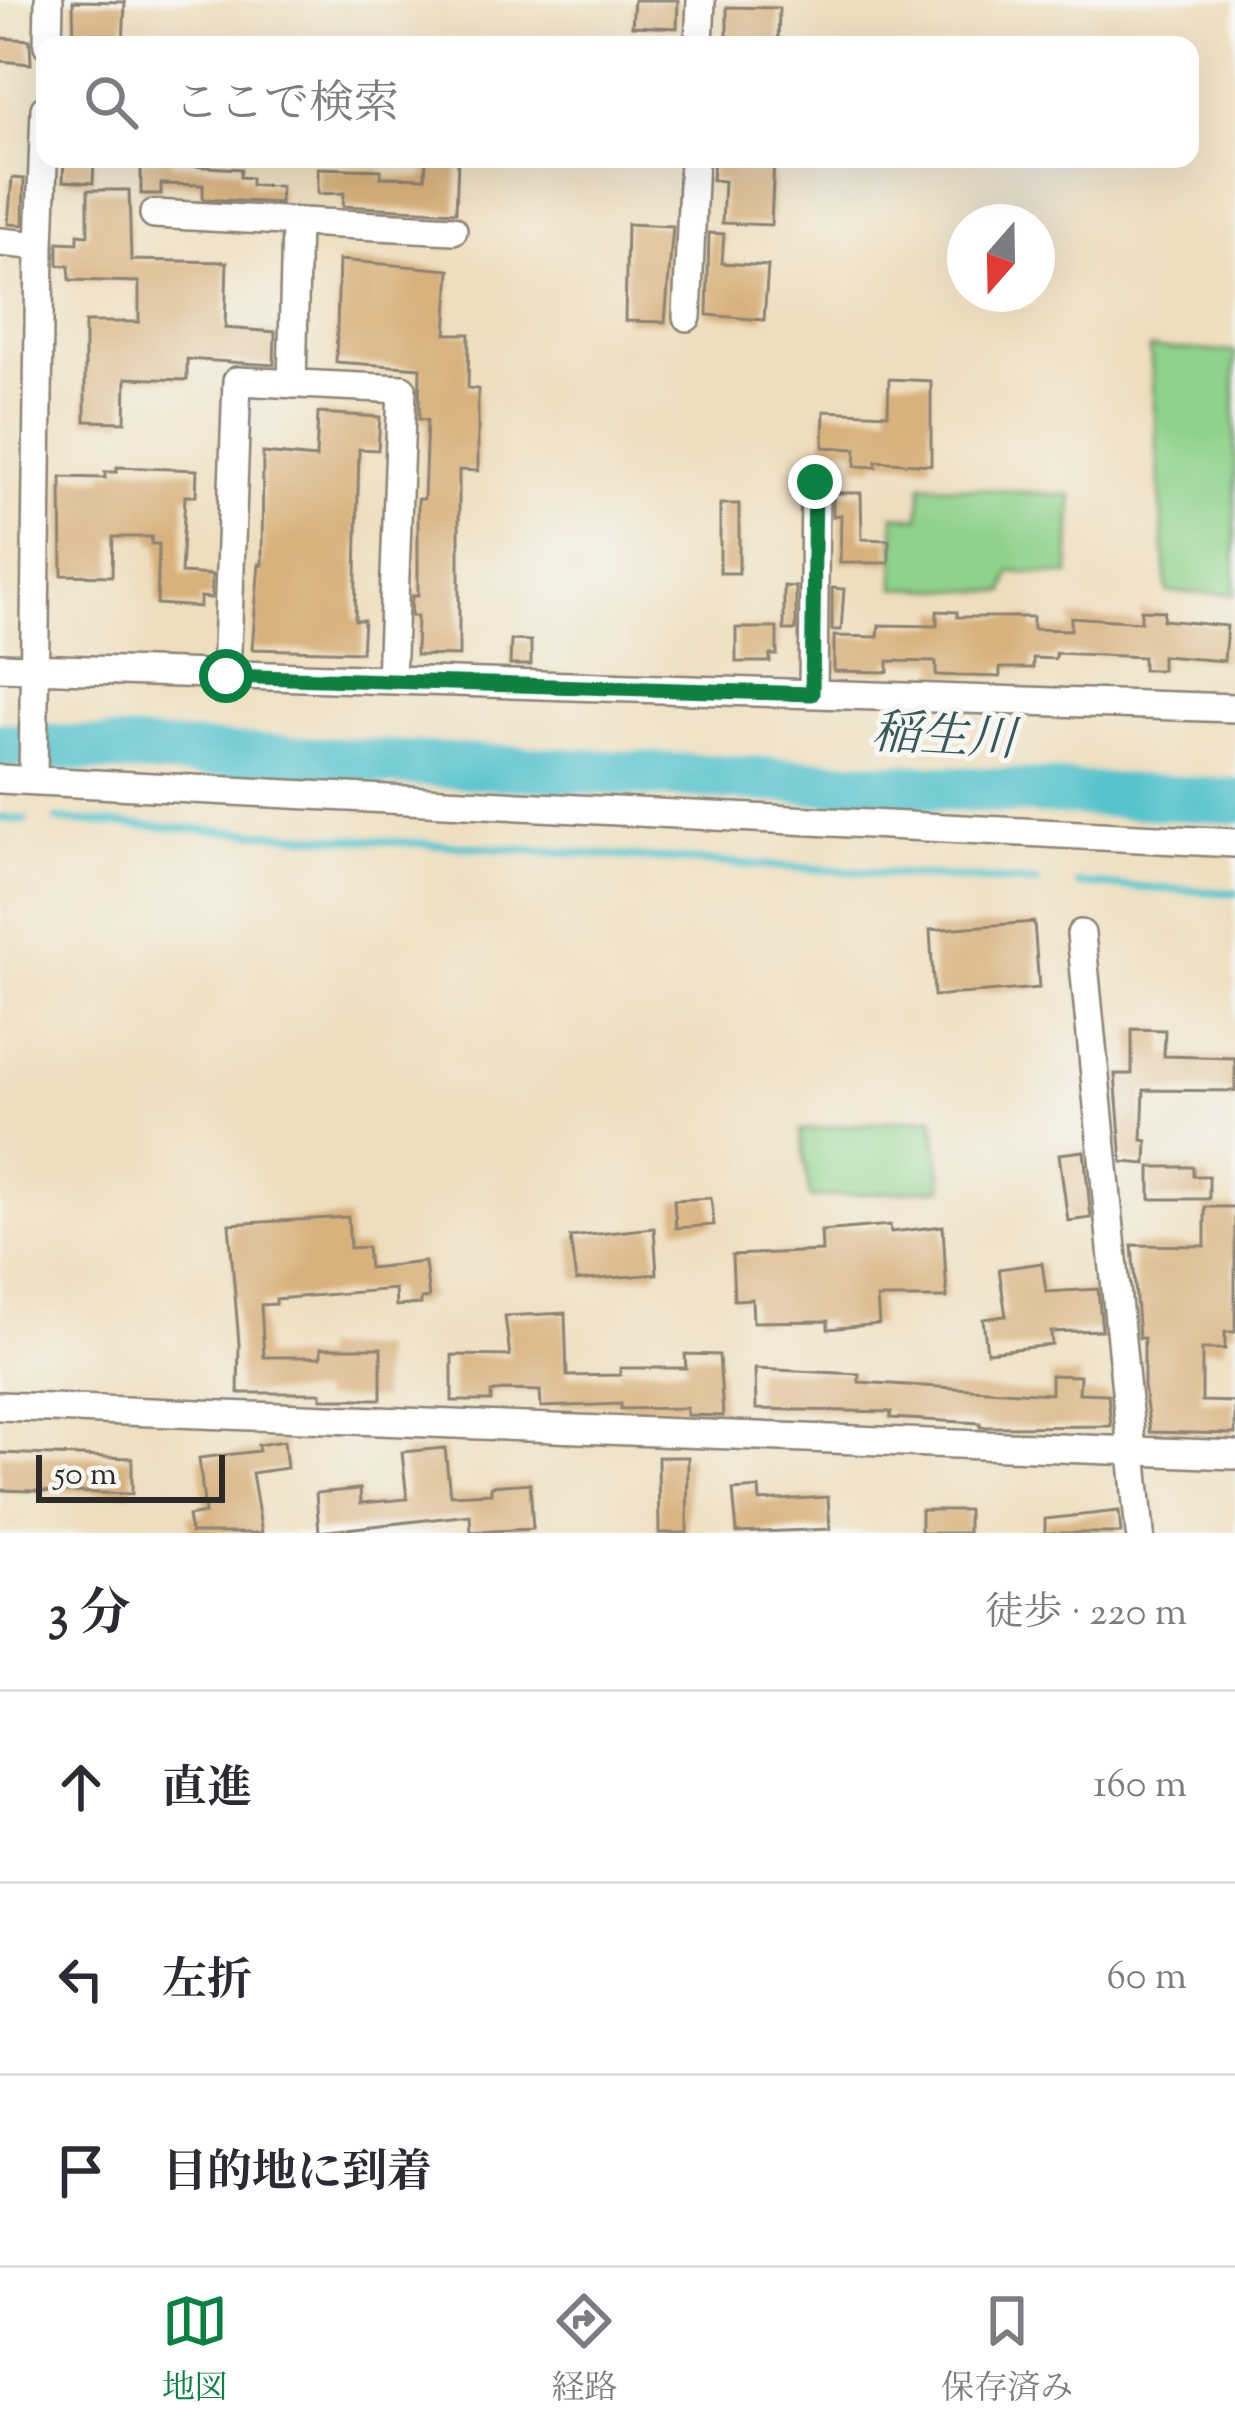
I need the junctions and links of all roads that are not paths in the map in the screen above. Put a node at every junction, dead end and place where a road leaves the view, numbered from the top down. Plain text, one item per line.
1 (49, 0) edge
2 (701, 0) edge
3 (47, 36) edge
4 (699, 36) edge
5 (43, 168) edge
6 (694, 168) edge
7 (154, 214) dead end
8 (296, 225) junction
9 (453, 230) dead end
10 (0, 242) edge
11 (40, 246) junction
12 (687, 317) dead end
13 (292, 385) junction
14 (815, 482) dead end
15 (0, 667) edge
16 (33, 669) junction
17 (226, 676) junction
18 (392, 680) junction
19 (812, 694) junction
20 (1235, 707) edge
21 (33, 772) junction
22 (0, 779) edge
23 (1235, 843) edge
24 (1081, 934) dead end
25 (0, 1406) edge
26 (1131, 1451) junction
27 (1235, 1456) edge
28 (1140, 1533) edge

1 - 3 street
2 - 4 street
5 - 11 street
6 - 12 street
7 - 8 street
8 - 9 street
8 - 13 street
10 - 11 street
11 - 16 street
13 - 17 street
13 - 18 street
14 - 19 street
15 - 16 street
16 - 17 street
16 - 21 street
17 - 18 street
18 - 19 street
19 - 20 street
21 - 22 street
21 - 23 street
24 - 26 street
25 - 26 street
26 - 27 street
26 - 28 street

